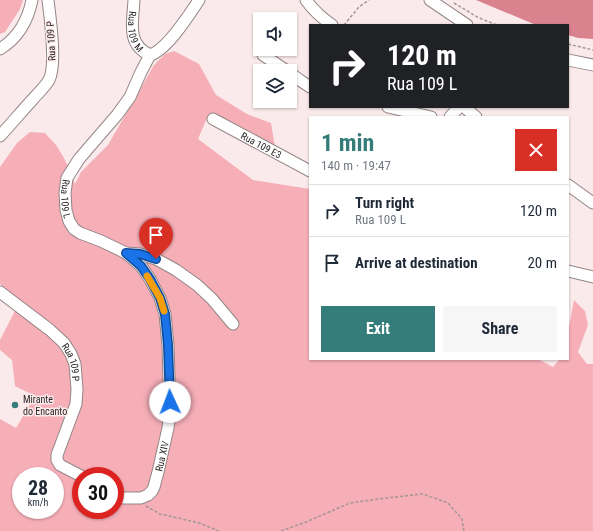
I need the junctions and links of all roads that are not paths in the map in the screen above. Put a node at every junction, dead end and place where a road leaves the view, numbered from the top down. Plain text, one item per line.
1 (32, 0) edge
2 (48, 0) edge
3 (134, 0) edge
4 (199, 0) edge
5 (306, 0) edge
6 (430, 0) edge
7 (331, 24) edge
8 (466, 24) edge
9 (0, 49) edge
10 (150, 55) junction
11 (264, 56) edge
12 (569, 60) edge
13 (276, 64) edge
14 (593, 65) edge
15 (297, 78) edge
16 (309, 85) edge
17 (392, 108) edge
18 (458, 108) edge
19 (427, 116) edge
20 (451, 116) edge
21 (213, 119) dead end
22 (0, 136) edge
23 (309, 170) edge
24 (569, 186) edge
25 (593, 203) edge
26 (126, 253) junction
27 (569, 271) edge
28 (593, 277) edge
29 (0, 292) edge
30 (233, 324) dead end
31 (72, 471) edge
32 (124, 498) edge

1 - 9 street
2 - 22 street, Rua 109 P
3 - 10 street, Rua 109 M
4 - 10 street, Rua 109 L
5 - 7 street
6 - 8 street
10 - 26 street, Rua 109 L
11 - 13 street
12 - 14 street
15 - 16 street
17 - 19 street
18 - 20 street
21 - 23 street, Rua 109 E3
24 - 25 street
26 - 30 street, Rua 109 L
26 - 32 street, Rua XIV
27 - 28 street
29 - 31 street, Rua 109 P

